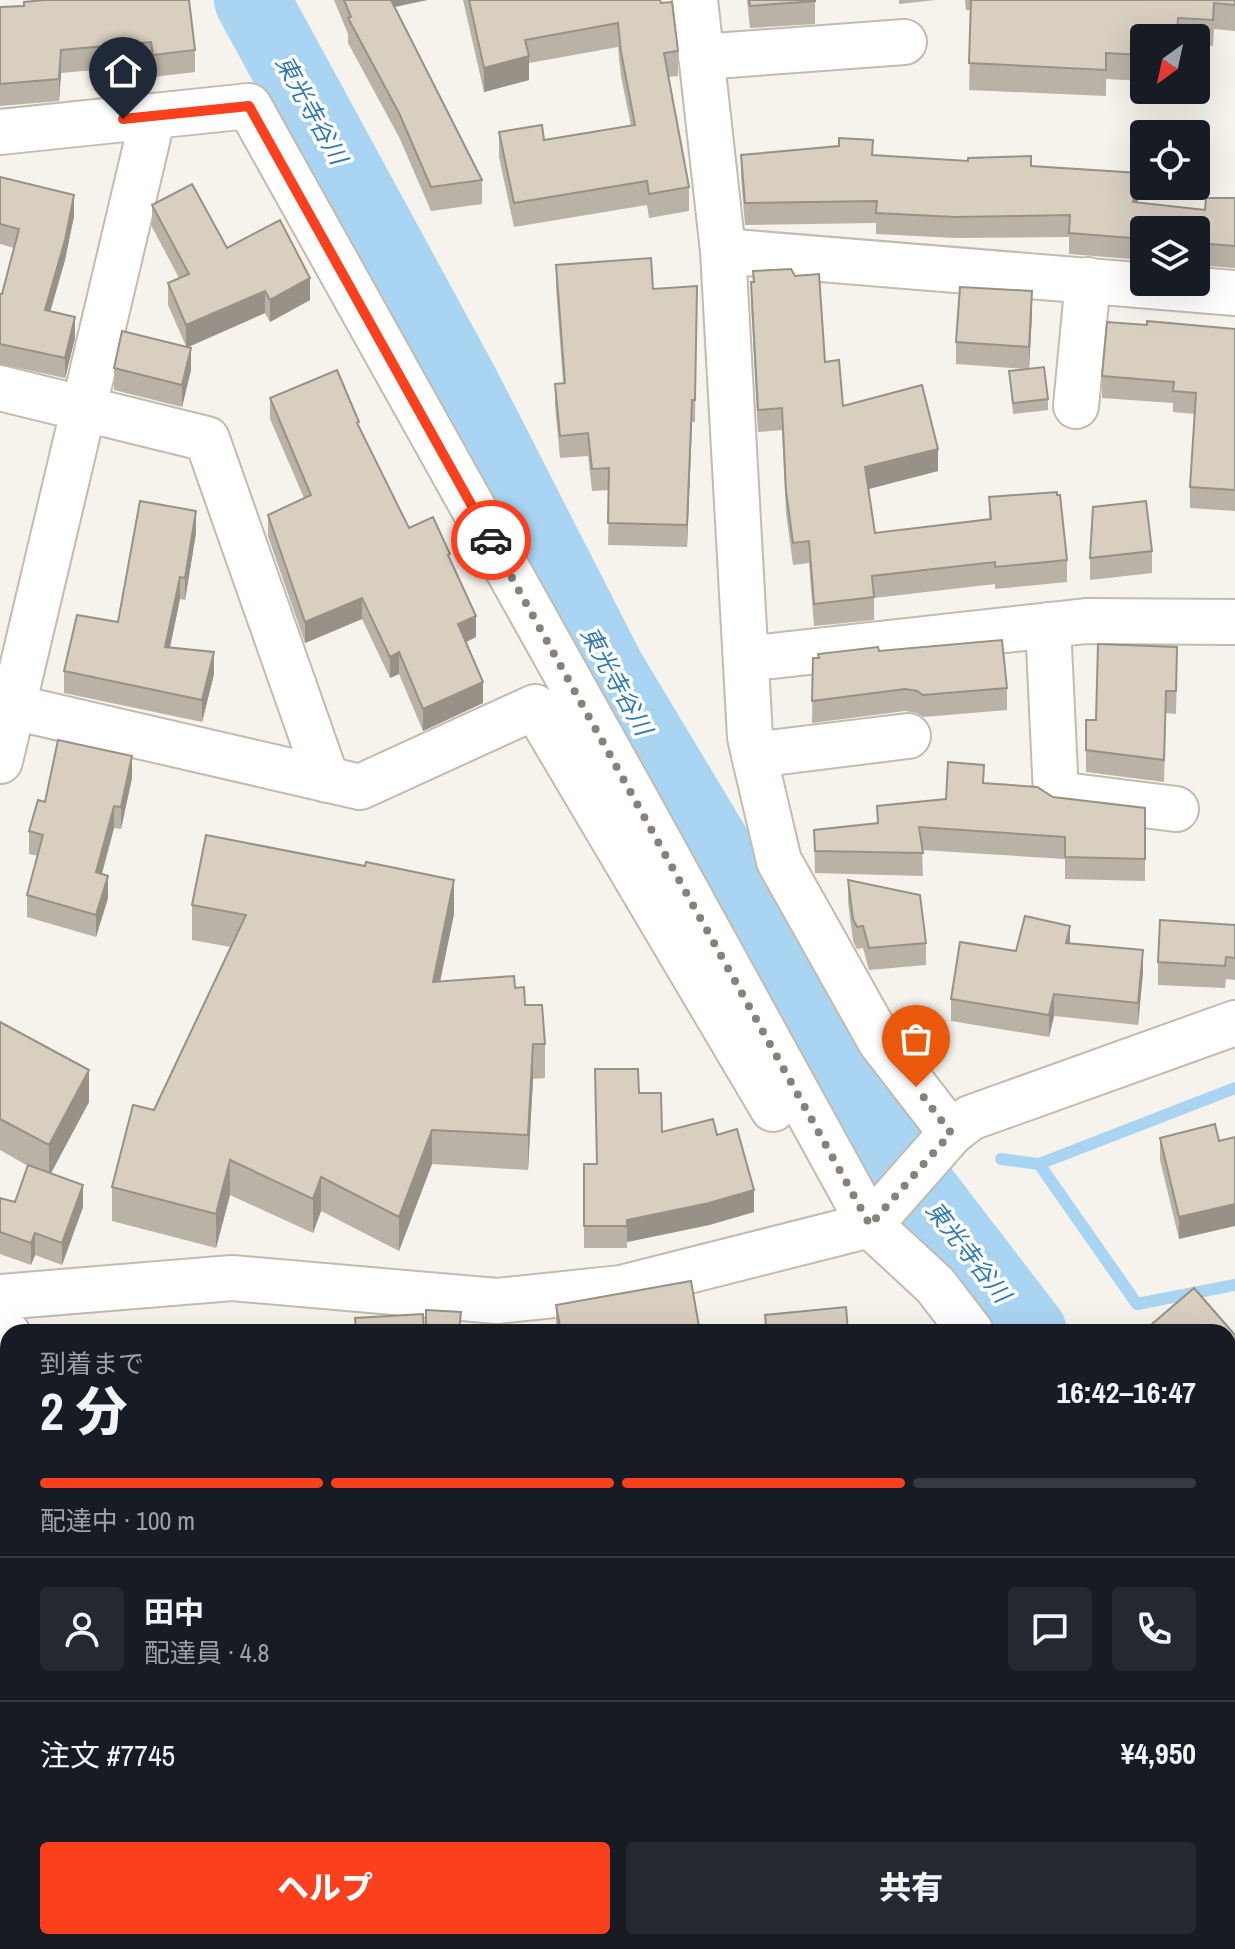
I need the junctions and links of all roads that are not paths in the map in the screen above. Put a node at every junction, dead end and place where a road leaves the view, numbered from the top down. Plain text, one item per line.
1 (695, 0) edge
2 (904, 42) dead end
3 (701, 57) junction
4 (153, 116) junction
5 (0, 132) edge
6 (723, 251) junction
7 (1088, 280) junction
8 (1235, 293) edge
9 (0, 388) edge
10 (1076, 406) dead end
11 (84, 407) junction
12 (1235, 622) edge
13 (1048, 625) junction
14 (746, 659) junction
15 (6, 706) edge
16 (908, 736) dead end
17 (754, 755) junction
18 (0, 761) edge
19 (327, 780) junction
20 (1176, 809) dead end
21 (1235, 1023) edge
22 (951, 1133) junction
23 (860, 1207) junction
24 (7, 1315) edge
25 (965, 1324) edge

1 - 3 street
2 - 3 street
3 - 6 street
4 - 5 street
4 - 11 street
4 - 23 street
6 - 7 street
6 - 14 street
7 - 8 street
7 - 10 street
9 - 11 street
11 - 15 street
11 - 19 street
12 - 13 street
13 - 14 street
13 - 20 street
14 - 17 street
15 - 18 street
15 - 19 street
16 - 17 street
17 - 22 street
19 - 23 street
21 - 22 street
22 - 23 street
23 - 24 street
23 - 25 street

